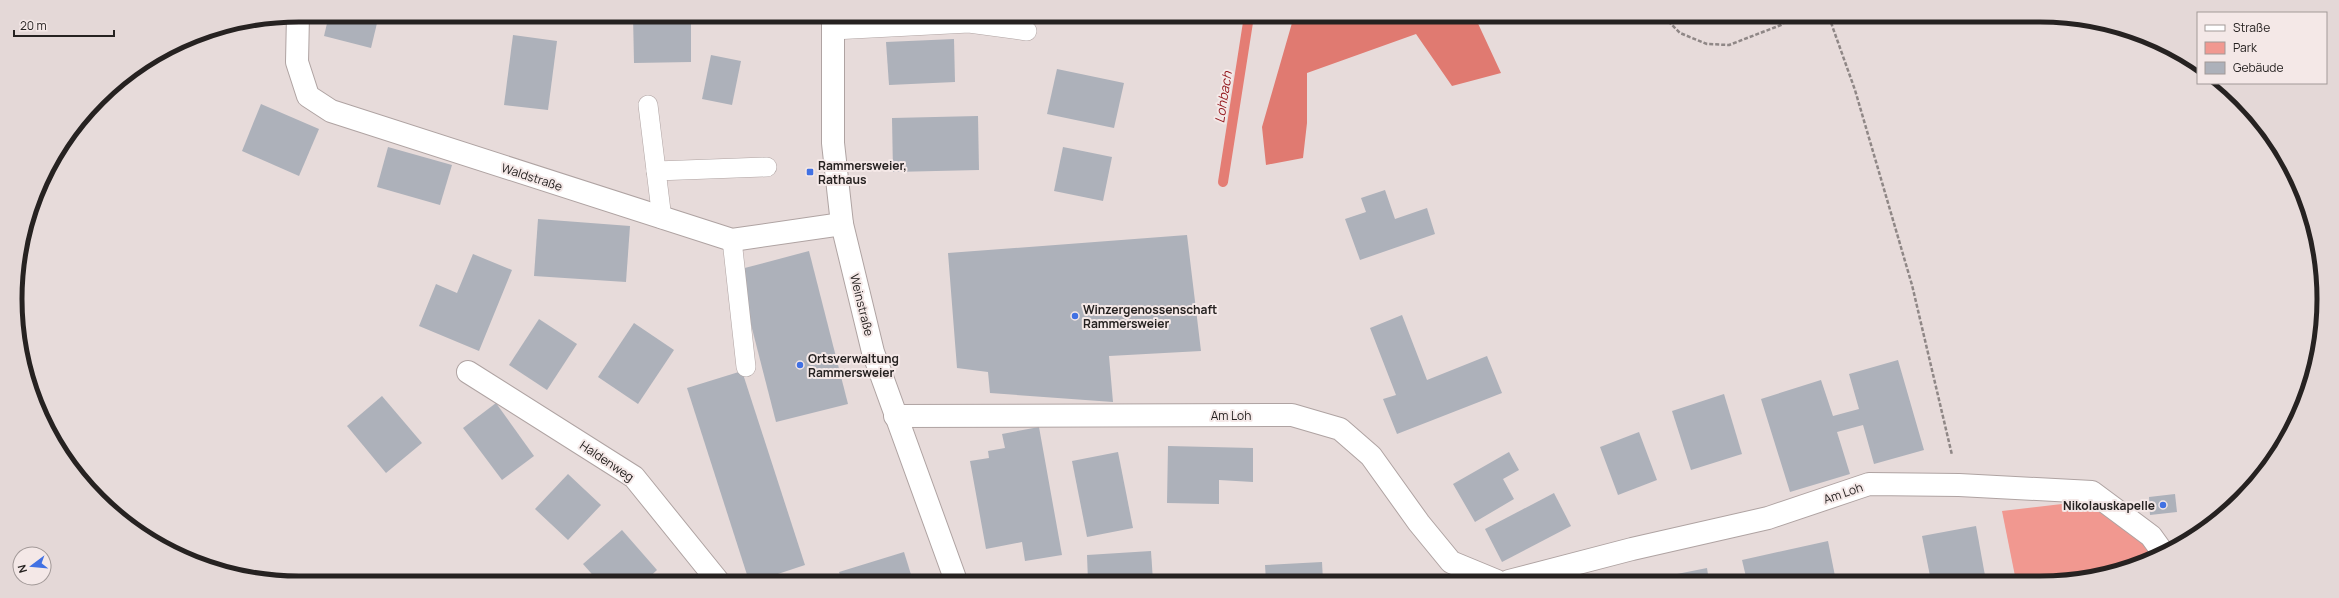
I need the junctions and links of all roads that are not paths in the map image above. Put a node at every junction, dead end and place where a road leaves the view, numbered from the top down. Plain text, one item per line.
1 (298, 22) edge
2 (833, 23) edge
3 (1027, 31) dead end
4 (648, 105) dead end
5 (767, 167) dead end
6 (656, 171) junction
7 (662, 219) junction
8 (842, 224) junction
9 (732, 240) junction
10 (746, 367) dead end
11 (468, 372) dead end
12 (895, 416) junction
13 (2160, 548) edge
14 (714, 576) edge
15 (954, 576) edge
16 (1485, 576) edge
17 (1528, 576) edge

1 - 7 street, Waldstraße
2 - 3 lane
2 - 8 street, Weinstraße
4 - 6 lane
5 - 6 lane
6 - 7 lane
7 - 9 street, Waldstraße
8 - 9 street, Waldstraße
8 - 12 street, Weinstraße
9 - 10 lane
11 - 14 street, Haldenweg
12 - 15 street, Weinstraße
12 - 16 street, Am Loh
13 - 17 street, Am Loh

